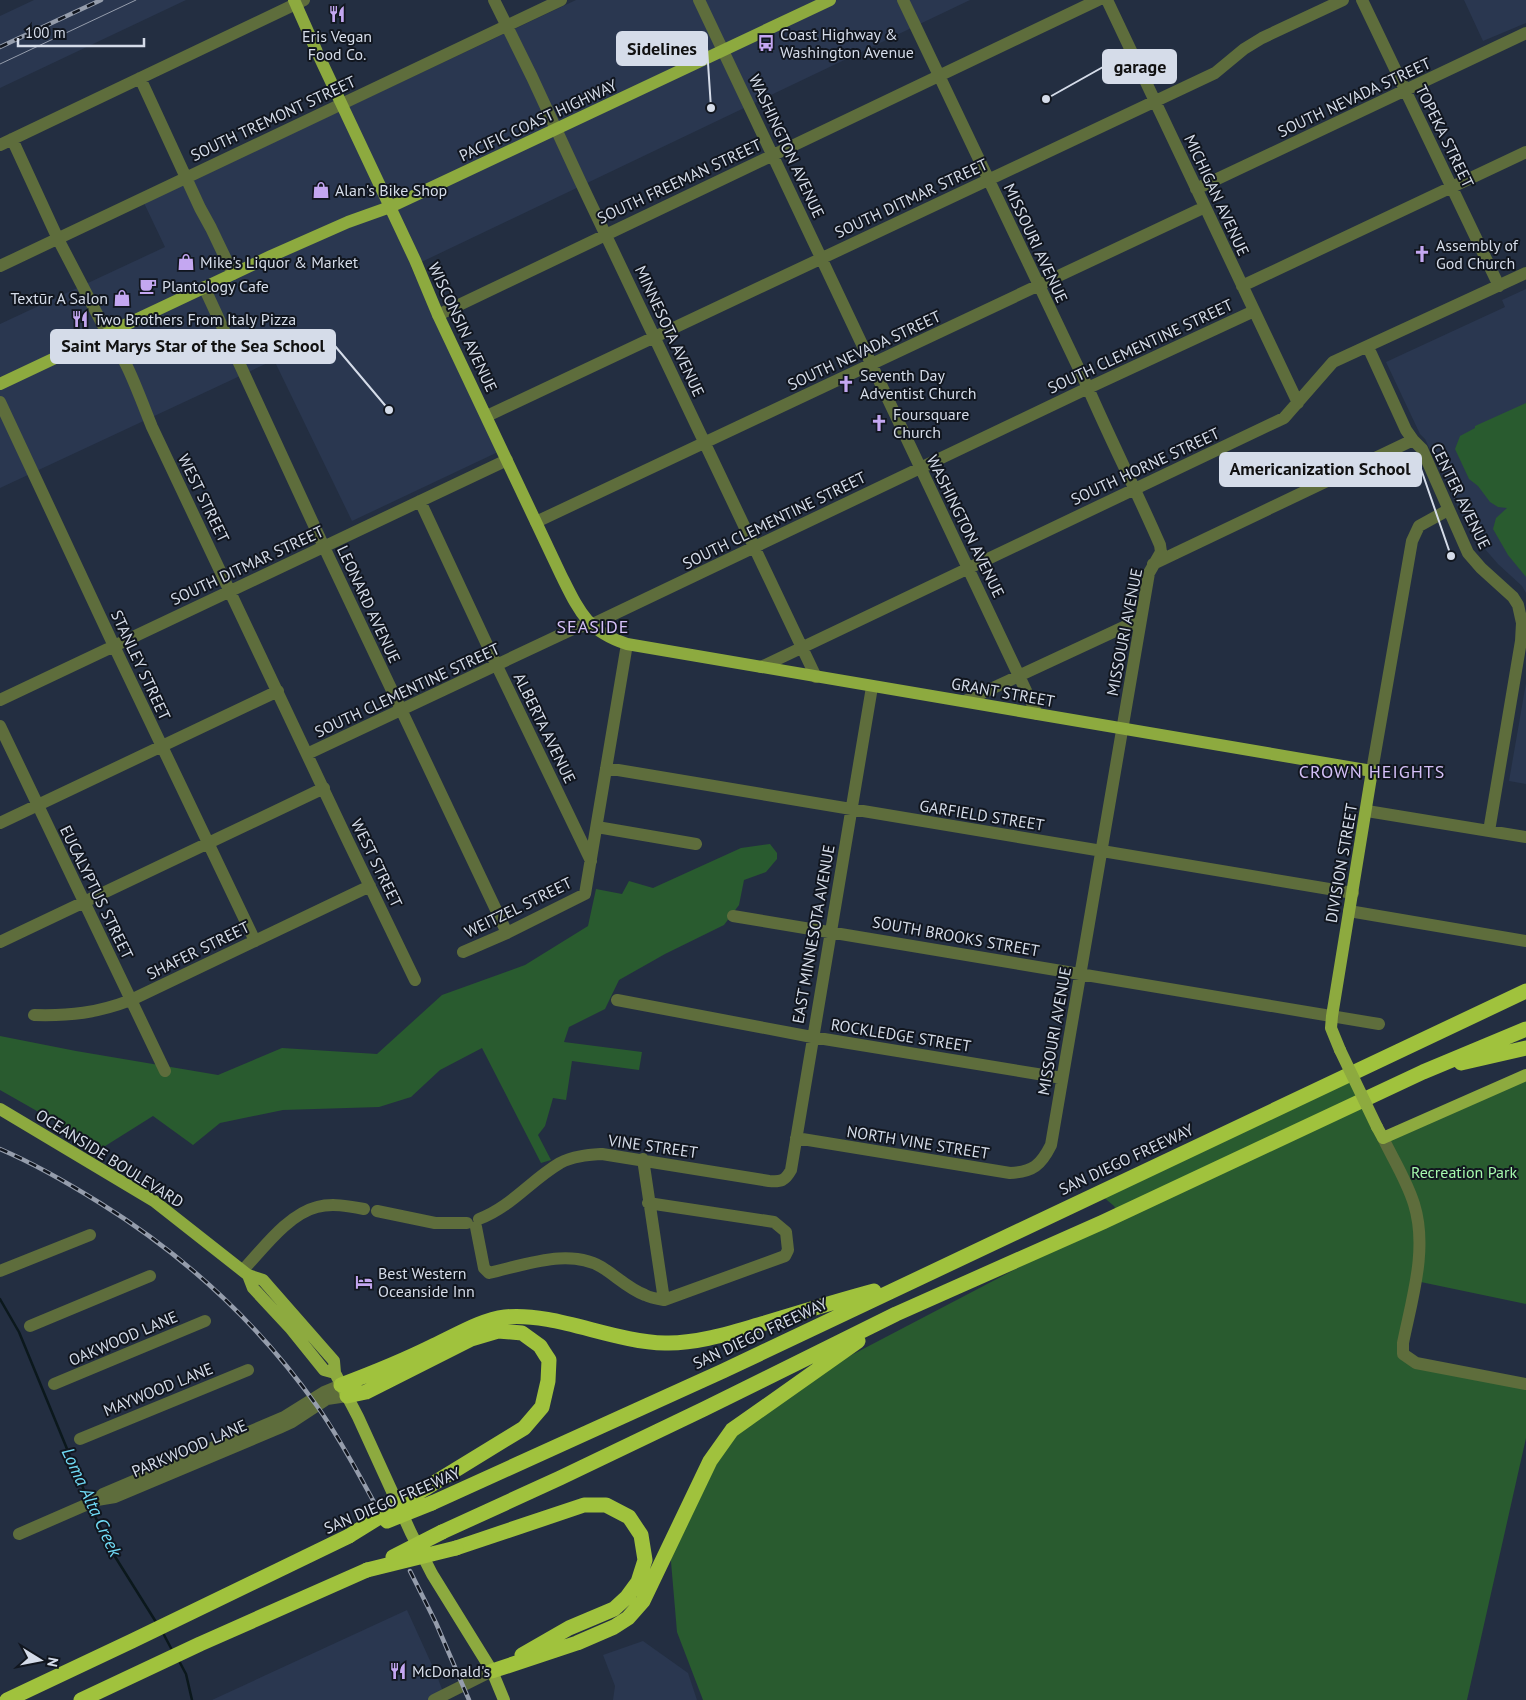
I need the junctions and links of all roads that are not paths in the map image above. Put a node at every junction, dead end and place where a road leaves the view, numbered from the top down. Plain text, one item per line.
1 (494, 0) edge
2 (561, 0) edge
3 (699, 0) edge
4 (830, 0) edge
5 (903, 0) edge
6 (1098, 0) edge
7 (1107, 0) edge
8 (1344, 0) edge
9 (1362, 0) edge
10 (298, 1) edge
11 (507, 26) junction
12 (1526, 33) edge
13 (723, 50) junction
14 (939, 76) junction
15 (140, 78) junction
16 (1405, 91) junction
17 (1155, 102) junction
18 (341, 103) junction
19 (556, 130) junction
20 (12, 139) junction
21 (0, 145) edge
22 (1526, 152) edge
23 (773, 155) junction
24 (186, 177) junction
25 (988, 180) junction
26 (1451, 188) junction
27 (1196, 189) junction
28 (1205, 206) junction
29 (390, 207) junction
30 (606, 234) junction
31 (58, 238) junction
32 (822, 257) junction
33 (0, 266) edge
34 (1526, 273) edge
35 (233, 274) junction
36 (1038, 286) junction
37 (1242, 286) junction
38 (1498, 286) junction
39 (204, 287) junction
40 (1254, 311) junction
41 (438, 315) junction
42 (107, 333) junction
43 (654, 337) junction
44 (1368, 347) junction
45 (870, 364) junction
46 (0, 384) edge
47 (1088, 388) junction
48 (0, 402) edge
49 (1298, 403) junction
50 (486, 416) junction
51 (1413, 440) junction
52 (705, 443) junction
53 (507, 460) junction
54 (920, 468) junction
55 (1135, 489) junction
56 (420, 501) junction
57 (1448, 510) junction
58 (536, 522) junction
59 (324, 547) junction
60 (754, 547) junction
61 (1152, 565) junction
62 (968, 569) junction
63 (230, 591) junction
64 (1141, 619) junction
65 (591, 625) junction
66 (627, 644) junction
67 (114, 646) junction
68 (802, 648) junction
69 (497, 666) junction
70 (761, 667) junction
71 (1019, 676) junction
72 (816, 677) junction
73 (872, 686) junction
74 (278, 691) junction
75 (0, 700) edge
76 (964, 701) junction
77 (401, 709) junction
78 (1037, 714) junction
79 (0, 726) edge
80 (1122, 729) junction
81 (162, 746) junction
82 (307, 754) junction
83 (606, 768) junction
84 (1372, 771) junction
85 (324, 788) junction
86 (38, 805) junction
87 (850, 810) junction
88 (1367, 811) junction
89 (0, 823) edge
90 (597, 827) junction
91 (1489, 831) junction
92 (1526, 837) edge
93 (208, 844) junction
94 (696, 844) dead end
95 (1101, 851) junction
96 (591, 861) junction
97 (370, 886) junction
98 (1353, 893) junction
99 (84, 902) junction
100 (1349, 911) junction
101 (733, 916) dead end
102 (830, 931) junction
103 (507, 933) junction
104 (255, 941) junction
105 (1526, 941) edge
106 (0, 942) edge
107 (463, 952) dead end
108 (1080, 973) junction
109 (415, 980) dead end
110 (1526, 991) edge
111 (131, 1000) junction
112 (616, 1000) dead end
113 (34, 1015) dead end
114 (1332, 1016) junction
115 (1379, 1024) dead end
116 (1526, 1028) edge
117 (812, 1037) junction
118 (1526, 1048) edge
119 (165, 1071) dead end
120 (1423, 1072) junction
121 (1526, 1075) edge
122 (1062, 1078) junction
123 (0, 1109) edge
124 (1380, 1132) junction
125 (796, 1138) junction
126 (643, 1159) junction
127 (1034, 1168) joint
128 (780, 1182) joint
129 (648, 1203) junction
130 (474, 1223) junction
131 (90, 1236) dead end
132 (0, 1271) edge
133 (245, 1272) junction
134 (150, 1276) dead end
135 (918, 1277) junction
136 (664, 1300) junction
137 (896, 1314) junction
138 (204, 1321) dead end
139 (30, 1326) dead end
140 (248, 1370) dead end
141 (54, 1384) dead end
142 (1526, 1384) edge
143 (341, 1385) junction
144 (80, 1439) dead end
145 (20, 1534) dead end
146 (349, 1536) junction
147 (367, 1570) junction
148 (492, 1671) junction
149 (434, 1699) edge
150 (6, 1700) edge
151 (81, 1700) edge
152 (504, 1700) edge

1 - 11 street, MINNESOTA AVENUE
2 - 11 street, SOUTH TREMONT STREET
3 - 13 street, WASHINGTON AVENUE
4 - 13 main road, PACIFIC COAST HIGHWAY
5 - 14 street, MISSOURI AVENUE
6 - 14 street, SOUTH FREEMAN STREET
7 - 17 street, MICHIGAN AVENUE
8 - 17 street, SOUTH DITMAR STREET
9 - 16 street, TOPEKA STREET
10 - 15 street
10 - 18 main road, WISCONSIN AVENUE
11 - 18 street, SOUTH TREMONT STREET
11 - 19 street, MINNESOTA AVENUE
12 - 16 street, SOUTH NEVADA STREET
13 - 19 main road, PACIFIC COAST HIGHWAY
13 - 23 street, WASHINGTON AVENUE
14 - 23 street, SOUTH FREEMAN STREET
14 - 25 street, MISSOURI AVENUE
15 - 20 street
15 - 24 street
16 - 26 street, TOPEKA STREET
16 - 27 street, SOUTH NEVADA STREET
17 - 25 street, SOUTH DITMAR STREET
17 - 27 street, MICHIGAN AVENUE
18 - 24 street, SOUTH TREMONT STREET
18 - 29 main road, WISCONSIN AVENUE
19 - 29 main road, PACIFIC COAST HIGHWAY
19 - 30 street, MINNESOTA AVENUE
20 - 21 street
20 - 31 street, WEST STREET
22 - 26 street, SOUTH CLEMENTINE STREET
23 - 30 street, SOUTH FREEMAN STREET
23 - 32 street, WASHINGTON AVENUE
24 - 31 street, SOUTH TREMONT STREET
24 - 35 street
25 - 32 street, SOUTH DITMAR STREET
25 - 36 street, MISSOURI AVENUE
26 - 37 street, SOUTH CLEMENTINE STREET
26 - 38 street, TOPEKA STREET
27 - 28 street, MICHIGAN AVENUE
28 - 36 street, SOUTH NEVADA STREET
28 - 37 street, MICHIGAN AVENUE
29 - 35 main road
29 - 41 main road, WISCONSIN AVENUE
30 - 41 street, SOUTH FREEMAN STREET
30 - 43 street, MINNESOTA AVENUE
31 - 33 street, SOUTH TREMONT STREET
31 - 42 street, WEST STREET
32 - 43 street, SOUTH DITMAR STREET
32 - 45 street, WASHINGTON AVENUE
34 - 38 street, SOUTH HORNE STREET
35 - 39 main road
36 - 45 street, SOUTH NEVADA STREET
36 - 47 street, MISSOURI AVENUE
37 - 40 street, MICHIGAN AVENUE
38 - 44 street, SOUTH HORNE STREET
39 - 42 main road
39 - 59 street, LEONARD AVENUE
40 - 47 street, SOUTH CLEMENTINE STREET
40 - 49 street, MICHIGAN AVENUE
41 - 50 main road, WISCONSIN AVENUE
42 - 46 main road
42 - 63 street, WEST STREET
43 - 50 street, SOUTH DITMAR STREET
43 - 52 street, MINNESOTA AVENUE
44 - 49 street, SOUTH HORNE STREET
44 - 51 street, CENTER AVENUE
45 - 52 street, SOUTH NEVADA STREET
45 - 54 street, WASHINGTON AVENUE
47 - 54 street, SOUTH CLEMENTINE STREET
47 - 55 street, MISSOURI AVENUE
48 - 67 street, STANLEY STREET
49 - 55 street, SOUTH HORNE STREET
50 - 53 main road, WISCONSIN AVENUE
51 - 57 street, CENTER AVENUE
51 - 61 street
52 - 58 street, SOUTH NEVADA STREET
52 - 60 street, MINNESOTA AVENUE
53 - 56 street, SOUTH DITMAR STREET
53 - 58 main road, WISCONSIN AVENUE
54 - 60 street, SOUTH CLEMENTINE STREET
54 - 62 street, WASHINGTON AVENUE
55 - 61 street, MISSOURI AVENUE
55 - 62 street, SOUTH HORNE STREET
56 - 59 street, SOUTH DITMAR STREET
56 - 69 street, ALBERTA AVENUE
57 - 84 street, DIVISION STREET
57 - 91 street, CENTER AVENUE
58 - 65 main road, WISCONSIN AVENUE
59 - 63 street, SOUTH DITMAR STREET
59 - 77 street, LEONARD AVENUE
60 - 65 street, SOUTH CLEMENTINE STREET
60 - 68 street, MINNESOTA AVENUE
61 - 64 street, MISSOURI AVENUE
62 - 68 street, SOUTH HORNE STREET
62 - 71 street, WASHINGTON AVENUE
63 - 67 street, SOUTH DITMAR STREET
63 - 74 street, WEST STREET
64 - 71 street
64 - 80 street, MISSOURI AVENUE
65 - 66 main road, WISCONSIN AVENUE
65 - 69 street, SOUTH CLEMENTINE STREET
66 - 70 main road, GRANT STREET
66 - 83 street
67 - 75 street, SOUTH DITMAR STREET
67 - 81 street, STANLEY STREET
68 - 70 street, SOUTH HORNE STREET
68 - 72 street, MINNESOTA AVENUE
69 - 77 street, SOUTH CLEMENTINE STREET
69 - 96 street, ALBERTA AVENUE
70 - 72 main road, GRANT STREET
71 - 76 street
71 - 78 street, WASHINGTON AVENUE
72 - 73 main road, GRANT STREET
73 - 76 main road, GRANT STREET
73 - 87 street, EAST MINNESOTA AVENUE
74 - 81 street
74 - 82 street, WEST STREET
76 - 78 main road, GRANT STREET
77 - 82 street, SOUTH CLEMENTINE STREET
77 - 103 street, LEONARD AVENUE
78 - 80 main road, GRANT STREET
79 - 86 street, EUCALYPTUS STREET
80 - 84 main road, GRANT STREET
80 - 95 street, MISSOURI AVENUE
81 - 86 street
81 - 93 street, STANLEY STREET
82 - 85 street, WEST STREET
83 - 87 street, GARFIELD STREET
83 - 90 street
84 - 88 main road, DIVISION STREET
85 - 93 street
85 - 97 street, WEST STREET
86 - 89 street
86 - 99 street, EUCALYPTUS STREET
87 - 95 street, GARFIELD STREET
87 - 102 street, EAST MINNESOTA AVENUE
88 - 91 street
88 - 98 main road, DIVISION STREET
90 - 94 street
90 - 96 street
91 - 92 street
93 - 99 street
93 - 104 street, STANLEY STREET
95 - 98 street, GARFIELD STREET
95 - 108 street, MISSOURI AVENUE
96 - 103 street, WEITZEL STREET
97 - 104 street, SHAFER STREET
97 - 109 street, WEST STREET
98 - 100 main road, DIVISION STREET
99 - 106 street
99 - 111 street, EUCALYPTUS STREET
100 - 105 street
100 - 114 main road, DIVISION STREET
101 - 102 street, SOUTH BROOKS STREET
102 - 108 street, SOUTH BROOKS STREET
102 - 117 street, EAST MINNESOTA AVENUE
103 - 107 street, WEITZEL STREET
104 - 111 street, SHAFER STREET
108 - 114 street, SOUTH BROOKS STREET
108 - 122 street, MISSOURI AVENUE
110 - 135 highway, SAN DIEGO FREEWAY
111 - 113 street, SHAFER STREET
111 - 119 street, EUCALYPTUS STREET
112 - 117 street, ROCKLEDGE STREET
114 - 115 street, SOUTH BROOKS STREET
114 - 124 main road, DIVISION STREET, bridge
116 - 120 highway
117 - 122 street, ROCKLEDGE STREET
117 - 125 street, EAST MINNESOTA AVENUE
118 - 120 highway
120 - 137 highway
121 - 124 main road
122 - 127 street, MISSOURI AVENUE
123 - 133 main road, OCEANSIDE BOULEVARD
124 - 142 street
125 - 127 street, NORTH VINE STREET
125 - 128 street, EAST MINNESOTA AVENUE
126 - 128 street, VINE STREET
126 - 129 street
126 - 130 street, VINE STREET
129 - 136 street
129 - 136 street
130 - 133 street, VINE STREET
130 - 136 street
131 - 132 street
133 - 143 main road, OCEANSIDE BOULEVARD
134 - 139 street
135 - 143 highway
135 - 146 highway, SAN DIEGO FREEWAY, bridge
137 - 147 highway, bridge
137 - 148 highway
138 - 141 street, OAKWOOD LANE
140 - 144 street, MAYWOOD LANE
143 - 145 street, PARKWOOD LANE
143 - 146 highway, bridge
143 - 148 main road
146 - 150 highway, SAN DIEGO FREEWAY
147 - 148 highway, bridge
147 - 151 highway
148 - 149 street
148 - 152 main road

